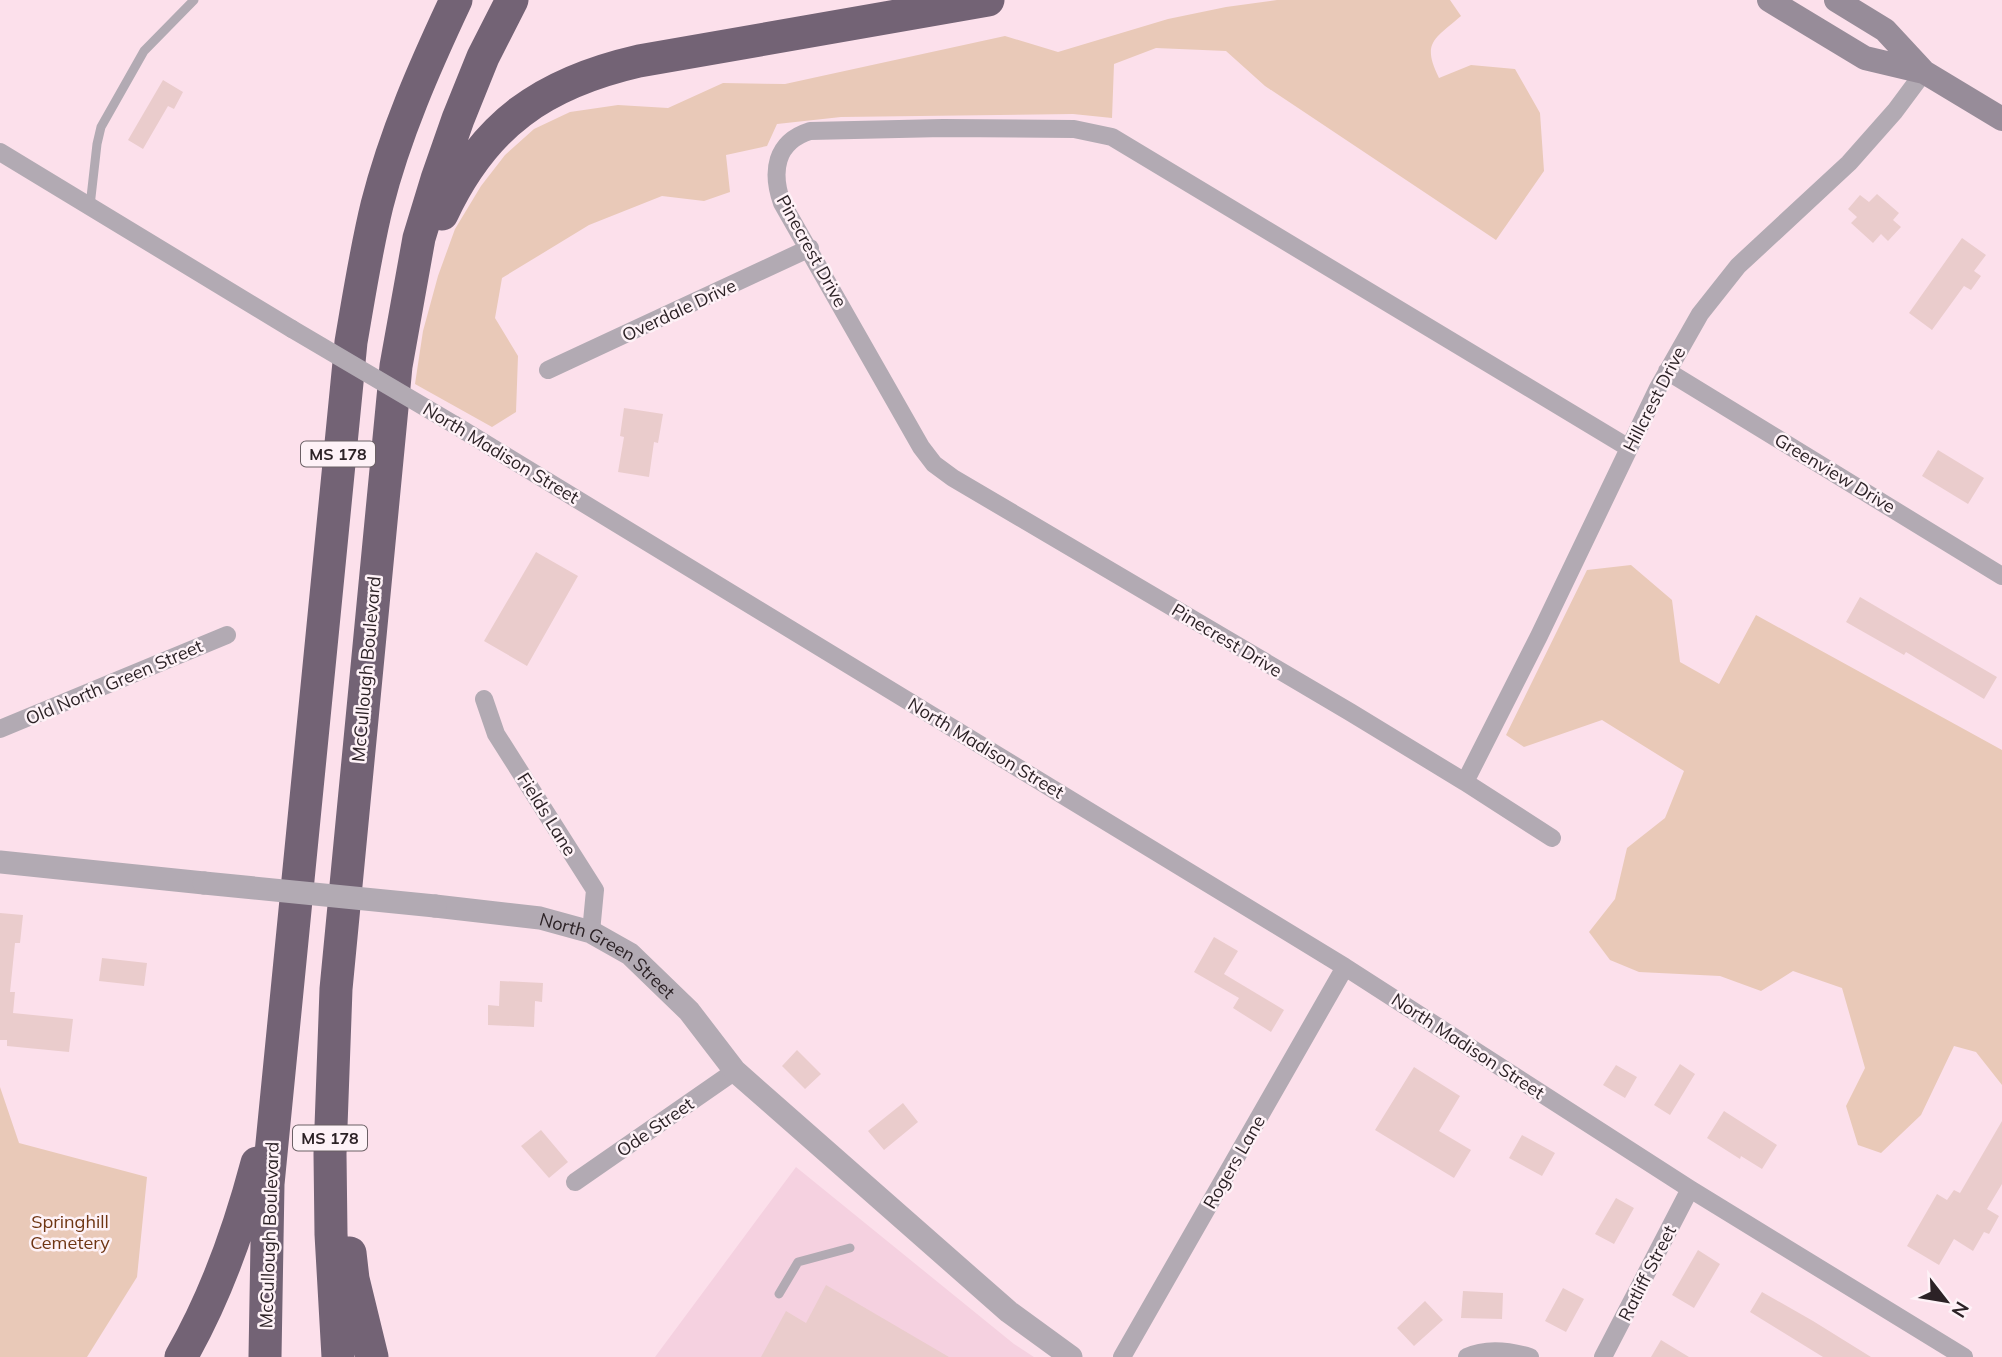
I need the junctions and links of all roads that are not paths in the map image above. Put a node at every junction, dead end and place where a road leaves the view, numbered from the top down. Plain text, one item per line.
1 (194, 0) edge
2 (456, 0) edge
3 (512, 0) edge
4 (988, 0) edge
5 (1769, 0) edge
6 (1836, 0) edge
7 (1924, 72) junction
8 (2002, 120) edge
9 (0, 152) edge
10 (90, 206) junction
11 (810, 248) junction
12 (405, 304) junction
13 (548, 370) dead end
14 (1667, 371) junction
15 (1629, 448) junction
16 (2002, 576) edge
17 (227, 635) dead end
18 (484, 699) dead end
19 (0, 729) edge
20 (1465, 782) junction
21 (1552, 838) dead end
22 (0, 862) edge
23 (591, 932) junction
24 (1345, 967) junction
25 (336, 989) junction
26 (735, 1071) junction
27 (277, 1090) junction
28 (575, 1182) dead end
29 (1690, 1189) junction
30 (850, 1248) dead end
31 (779, 1294) dead end
32 (181, 1357) edge
33 (265, 1357) edge
34 (338, 1357) edge
35 (372, 1357) edge
36 (1071, 1357) edge
37 (1122, 1357) edge
38 (1466, 1357) edge
39 (1530, 1357) edge
40 (1604, 1357) edge
41 (1964, 1357) edge

1 - 10 lane
2 - 27 highway, McCullough Boulevard / MS 178
3 - 12 highway, McCullough Boulevard / MS 178
4 - 12 highway
5 - 7 main road
6 - 7 main road
7 - 8 main road
7 - 14 street, Hillcrest Drive
9 - 10 street, North Madison Street
10 - 24 street, North Madison Street, bridge
11 - 13 street, Overdale Drive
11 - 15 street, Pinecrest Drive
11 - 20 street, Pinecrest Drive
12 - 25 highway, McCullough Boulevard / MS 178
14 - 15 street, Hillcrest Drive
14 - 16 street, Greenview Drive
15 - 20 street, Hillcrest Drive
17 - 19 street, Old North Green Street
18 - 23 street, Fields Lane
20 - 21 street, Pinecrest Drive
22 - 23 street, North Green Street, bridge
23 - 26 street, North Green Street
24 - 29 street, North Madison Street
24 - 37 street, Rogers Lane
25 - 34 highway, McCullough Boulevard / MS 178
25 - 35 highway
26 - 28 street, Ode Street
26 - 36 street, North Green Street
27 - 32 highway
27 - 33 highway, McCullough Boulevard / MS 178
29 - 40 street, Ratliff Street
29 - 41 street, North Madison Street
30 - 31 lane
38 - 39 street

